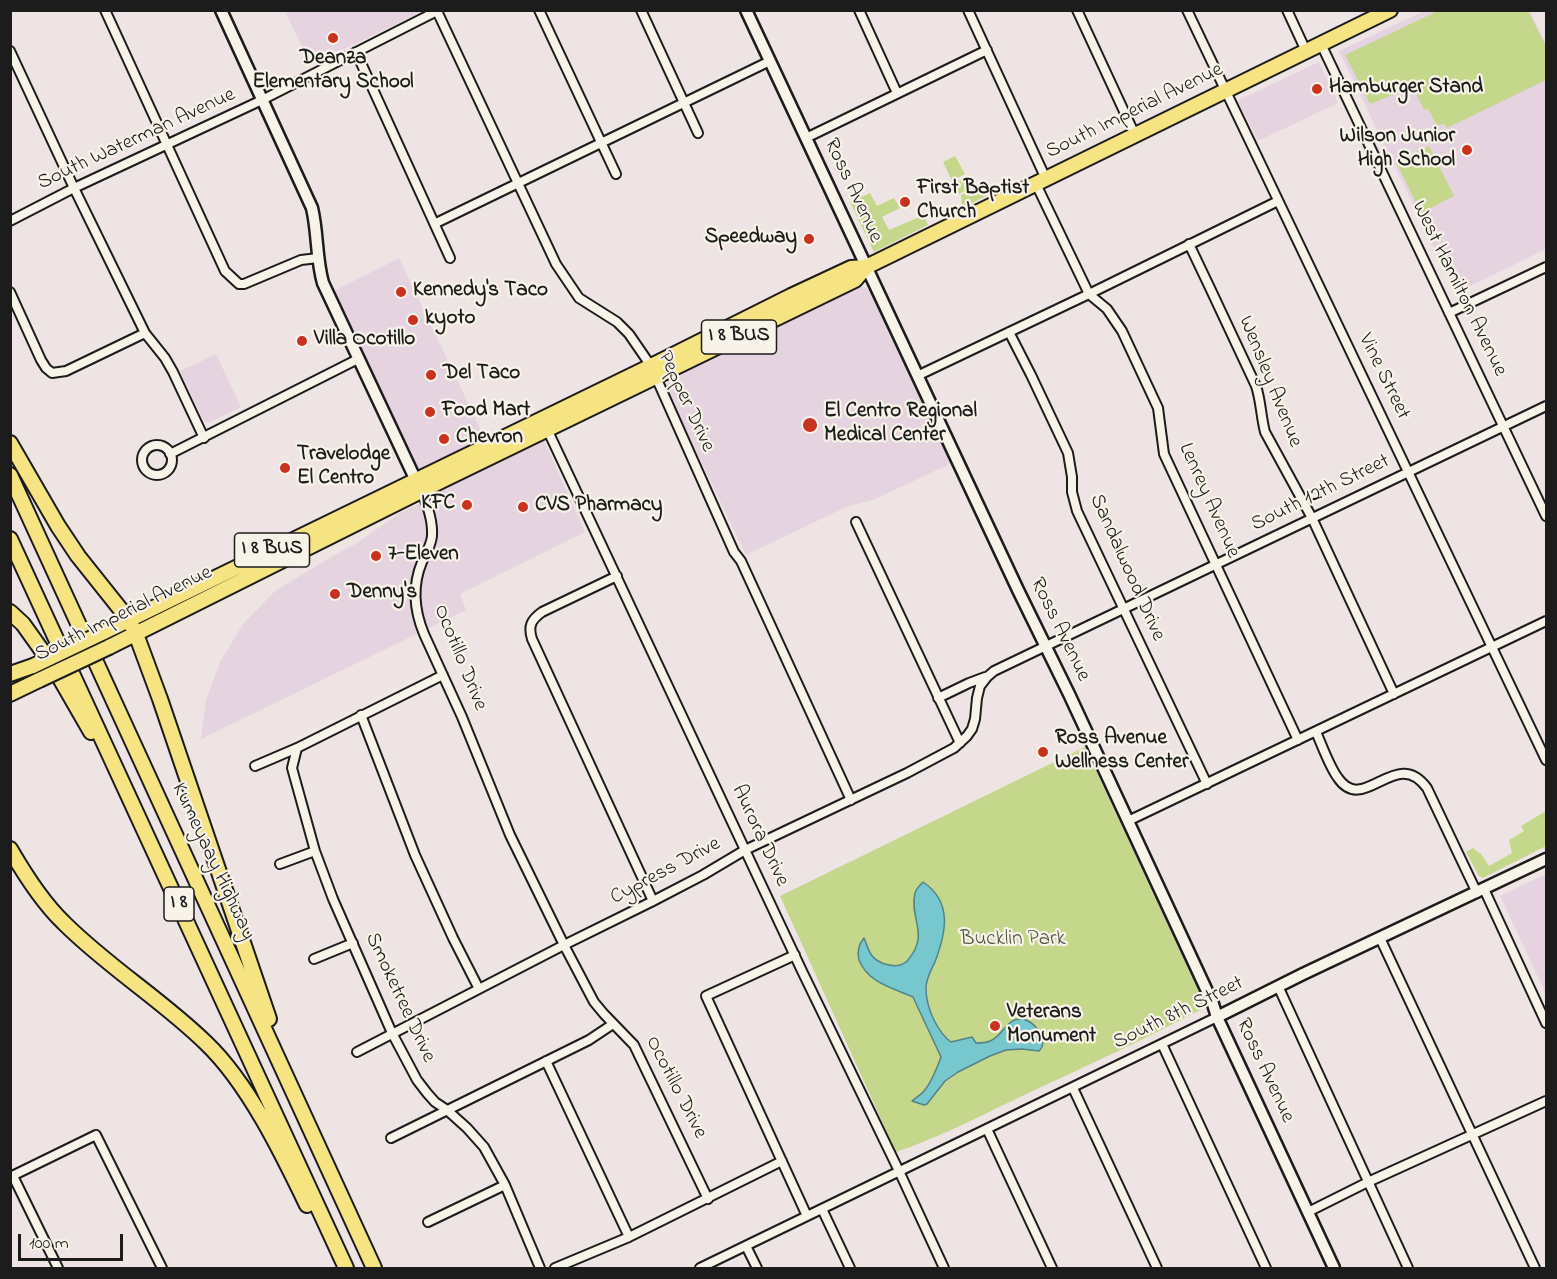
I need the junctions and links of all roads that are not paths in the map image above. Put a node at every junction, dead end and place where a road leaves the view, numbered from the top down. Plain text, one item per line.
1 (105, 10) edge
2 (221, 10) edge
3 (539, 10) edge
4 (641, 10) edge
5 (746, 10) edge
6 (859, 10) edge
7 (968, 10) edge
8 (1077, 10) edge
9 (1187, 10) edge
10 (1287, 10) edge
11 (438, 11) edge
12 (1386, 11) edge
13 (1321, 44) junction
14 (987, 50) junction
15 (10, 51) edge
16 (1306, 51) junction
17 (356, 52) junction
18 (770, 61) junction
19 (1225, 91) junction
20 (897, 93) junction
21 (262, 100) junction
22 (684, 102) junction
23 (698, 133) dead end
24 (1135, 135) junction
25 (806, 138) junction
26 (602, 143) junction
27 (167, 145) junction
28 (616, 174) dead end
29 (1041, 182) junction
30 (518, 183) junction
31 (74, 188) junction
32 (1278, 201) junction
33 (10, 221) edge
34 (435, 224) junction
35 (1189, 244) junction
36 (318, 258) junction
37 (450, 258) dead end
38 (866, 267) junction
39 (1546, 268) edge
40 (10, 292) edge
41 (1089, 294) junction
42 (1449, 313) junction
43 (1009, 332) junction
44 (145, 333) junction
45 (358, 359) junction
46 (654, 371) junction
47 (917, 376) junction
48 (1546, 406) edge
49 (545, 424) junction
50 (1504, 426) junction
51 (204, 438) junction
52 (10, 443) edge
53 (171, 454) dead end
54 (1409, 472) junction
55 (10, 475) edge
56 (419, 486) junction
57 (1546, 516) edge
58 (1312, 518) junction
59 (856, 522) dead end
60 (10, 539) edge
61 (1215, 565) junction
62 (617, 576) junction
63 (1124, 609) junction
64 (10, 612) edge
65 (129, 620) junction
66 (1546, 621) edge
67 (136, 634) junction
68 (1046, 646) junction
69 (1492, 647) junction
70 (10, 674) edge
71 (443, 675) junction
72 (987, 677) junction
73 (10, 694) edge
74 (1394, 694) junction
75 (938, 698) junction
76 (361, 715) junction
77 (1316, 732) junction
78 (1298, 740) junction
79 (960, 743) junction
80 (297, 748) junction
81 (1546, 760) edge
82 (255, 766) dead end
83 (120, 776) junction
84 (1207, 784) junction
85 (851, 800) junction
86 (1128, 821) junction
87 (10, 849) edge
88 (745, 850) junction
89 (315, 851) junction
90 (1546, 859) edge
91 (280, 864) dead end
92 (1480, 891) junction
93 (653, 901) junction
94 (1380, 938) junction
95 (353, 943) junction
96 (564, 945) junction
97 (795, 955) junction
98 (314, 960) dead end
99 (1278, 986) junction
100 (479, 989) junction
101 (1217, 1017) junction
102 (1546, 1023) edge
103 (613, 1024) junction
104 (392, 1033) junction
105 (1162, 1044) junction
106 (357, 1052) dead end
107 (546, 1061) junction
108 (282, 1065) junction
109 (1072, 1088) junction
110 (1546, 1101) edge
111 (447, 1110) junction
112 (987, 1129) junction
113 (1473, 1135) junction
114 (391, 1138) dead end
115 (782, 1161) junction
116 (899, 1171) junction
117 (12, 1176) edge
118 (1368, 1182) junction
119 (505, 1185) junction
120 (708, 1198) junction
121 (822, 1209) junction
122 (1308, 1212) junction
123 (807, 1216) junction
124 (428, 1222) dead end
125 (629, 1237) junction
126 (746, 1246) junction
127 (58, 1269) edge
128 (162, 1269) edge
129 (338, 1269) edge
130 (346, 1269) edge
131 (374, 1269) edge
132 (540, 1269) edge
133 (555, 1269) edge
134 (700, 1269) edge
135 (757, 1269) edge
136 (850, 1269) edge
137 (944, 1269) edge
138 (1052, 1269) edge
139 (1157, 1269) edge
140 (1266, 1269) edge
141 (1334, 1269) edge
142 (1408, 1269) edge
143 (1535, 1269) edge

1 - 27 street
2 - 21 street, Ocotillo Drive
3 - 26 street
4 - 22 street
5 - 18 street, Ross Avenue
6 - 20 street
7 - 14 street, Lenrey Avenue
8 - 24 street
9 - 19 street, Vine Street
10 - 16 street
11 - 17 street, South Waterman Avenue
11 - 30 street, Pepper Drive
12 - 13 highway, South Imperial Avenue / I 8 BUS
13 - 16 highway, South Imperial Avenue / I 8 BUS
13 - 42 street, West Hamilton Avenue
14 - 20 street
14 - 29 street, Lenrey Avenue
15 - 31 street
16 - 19 highway, South Imperial Avenue / I 8 BUS
17 - 21 street, South Waterman Avenue
17 - 34 street
18 - 22 street
18 - 25 street, Ross Avenue
19 - 24 highway, South Imperial Avenue / I 8 BUS
19 - 32 street, Vine Street
20 - 25 street
21 - 27 street, South Waterman Avenue
21 - 36 street, Ocotillo Drive
22 - 23 street
22 - 26 street
24 - 29 highway, South Imperial Avenue / I 8 BUS
25 - 38 street, Ross Avenue
26 - 28 street
26 - 30 street
27 - 31 street, South Waterman Avenue
27 - 36 street
29 - 38 highway, South Imperial Avenue / I 8 BUS
29 - 41 street, Lenrey Avenue
30 - 34 street
30 - 46 street, Pepper Drive
31 - 33 street, South Waterman Avenue
31 - 44 street
32 - 35 street
32 - 54 street, Vine Street
34 - 37 street
35 - 41 street
35 - 58 street, Wensley Avenue
36 - 45 street, Ocotillo Drive
38 - 46 highway, South Imperial Avenue / I 8 BUS
38 - 47 street, Ross Avenue
39 - 42 street
40 - 44 street
41 - 43 street
41 - 61 street, Lenrey Avenue
42 - 50 street, West Hamilton Avenue
43 - 47 street
43 - 63 street, Sandalwood Drive
44 - 51 street
45 - 51 street
45 - 56 street, Ocotillo Drive
46 - 49 highway, South Imperial Avenue / I 8 BUS
46 - 85 street, Pepper Drive
47 - 68 street, Ross Avenue
48 - 50 street, South 12th Street
49 - 56 highway, South Imperial Avenue / I 8 BUS
49 - 62 street, Aurora Drive
50 - 54 street, South 12th Street
50 - 57 street, West Hamilton Avenue
51 - 53 street
52 - 65 highway
54 - 58 street, South 12th Street
54 - 69 street, Vine Street
55 - 108 highway, Kumeyaay Highway / I 8
56 - 65 highway, South Imperial Avenue / I 8 BUS
56 - 67 highway, South Imperial Avenue / I 8 BUS
56 - 71 street, Ocotillo Drive
58 - 61 street, South 12th Street
58 - 74 street, Wensley Avenue
59 - 75 street
60 - 83 highway, I 8
61 - 63 street, South 12th Street
61 - 78 street, Lenrey Avenue
62 - 88 street, Aurora Drive
62 - 93 street
63 - 68 street, South 12th Street
63 - 84 street, Sandalwood Drive
64 - 83 highway
65 - 67 highway
65 - 70 highway, South Imperial Avenue, bridge
66 - 69 street
67 - 73 highway, South Imperial Avenue / I 8 BUS, bridge
67 - 108 highway
68 - 72 street
68 - 86 street, Ross Avenue
69 - 74 street
69 - 81 street, Vine Street
71 - 76 street
71 - 96 street, Ocotillo Drive
72 - 75 street
72 - 79 street, Cypress Drive
74 - 77 street
75 - 79 street
76 - 80 street
76 - 100 street
77 - 78 street
77 - 92 street
78 - 84 street
79 - 85 street, Cypress Drive
80 - 82 street
80 - 89 street, Smoketree Drive
83 - 130 highway, I 8
84 - 86 street
85 - 88 street, Cypress Drive
86 - 101 street, Ross Avenue
87 - 129 highway
88 - 93 street, Cypress Drive
88 - 97 street, Aurora Drive
89 - 91 street
89 - 95 street, Smoketree Drive
90 - 92 street, South 8th Street
92 - 94 street, South 8th Street
92 - 102 street
93 - 96 street, Cypress Drive
94 - 99 street, South 8th Street
94 - 113 street
95 - 98 street
95 - 104 street, Smoketree Drive
96 - 100 street, Cypress Drive
96 - 103 street, Ocotillo Drive
97 - 115 street
97 - 116 street, Aurora Drive
99 - 101 street, South 8th Street
99 - 118 street
100 - 104 street, Cypress Drive
101 - 105 street, South 8th Street
101 - 122 street, Ross Avenue
103 - 107 street
103 - 120 street, Ocotillo Drive
104 - 106 street, Cypress Drive
104 - 111 street, Smoketree Drive
105 - 109 street, South 8th Street
105 - 140 street
107 - 111 street
107 - 125 street
108 - 131 highway, Kumeyaay Highway / I 8
109 - 112 street, South 8th Street
109 - 139 street
110 - 113 street
111 - 114 street
111 - 119 street, Smoketree Drive
112 - 116 street, South 8th Street
112 - 138 street
113 - 118 street
113 - 143 street
115 - 120 street
115 - 123 street
116 - 121 street, South 8th Street
116 - 137 street, Aurora Drive
117 - 127 street
117 - 128 street
118 - 122 street
118 - 142 street
119 - 124 street
119 - 132 street, Smoketree Drive
120 - 125 street
121 - 123 street, South 8th Street
121 - 136 street
122 - 141 street, Ross Avenue
123 - 126 street, South 8th Street
125 - 133 street
126 - 134 street, South 8th Street
126 - 135 street

